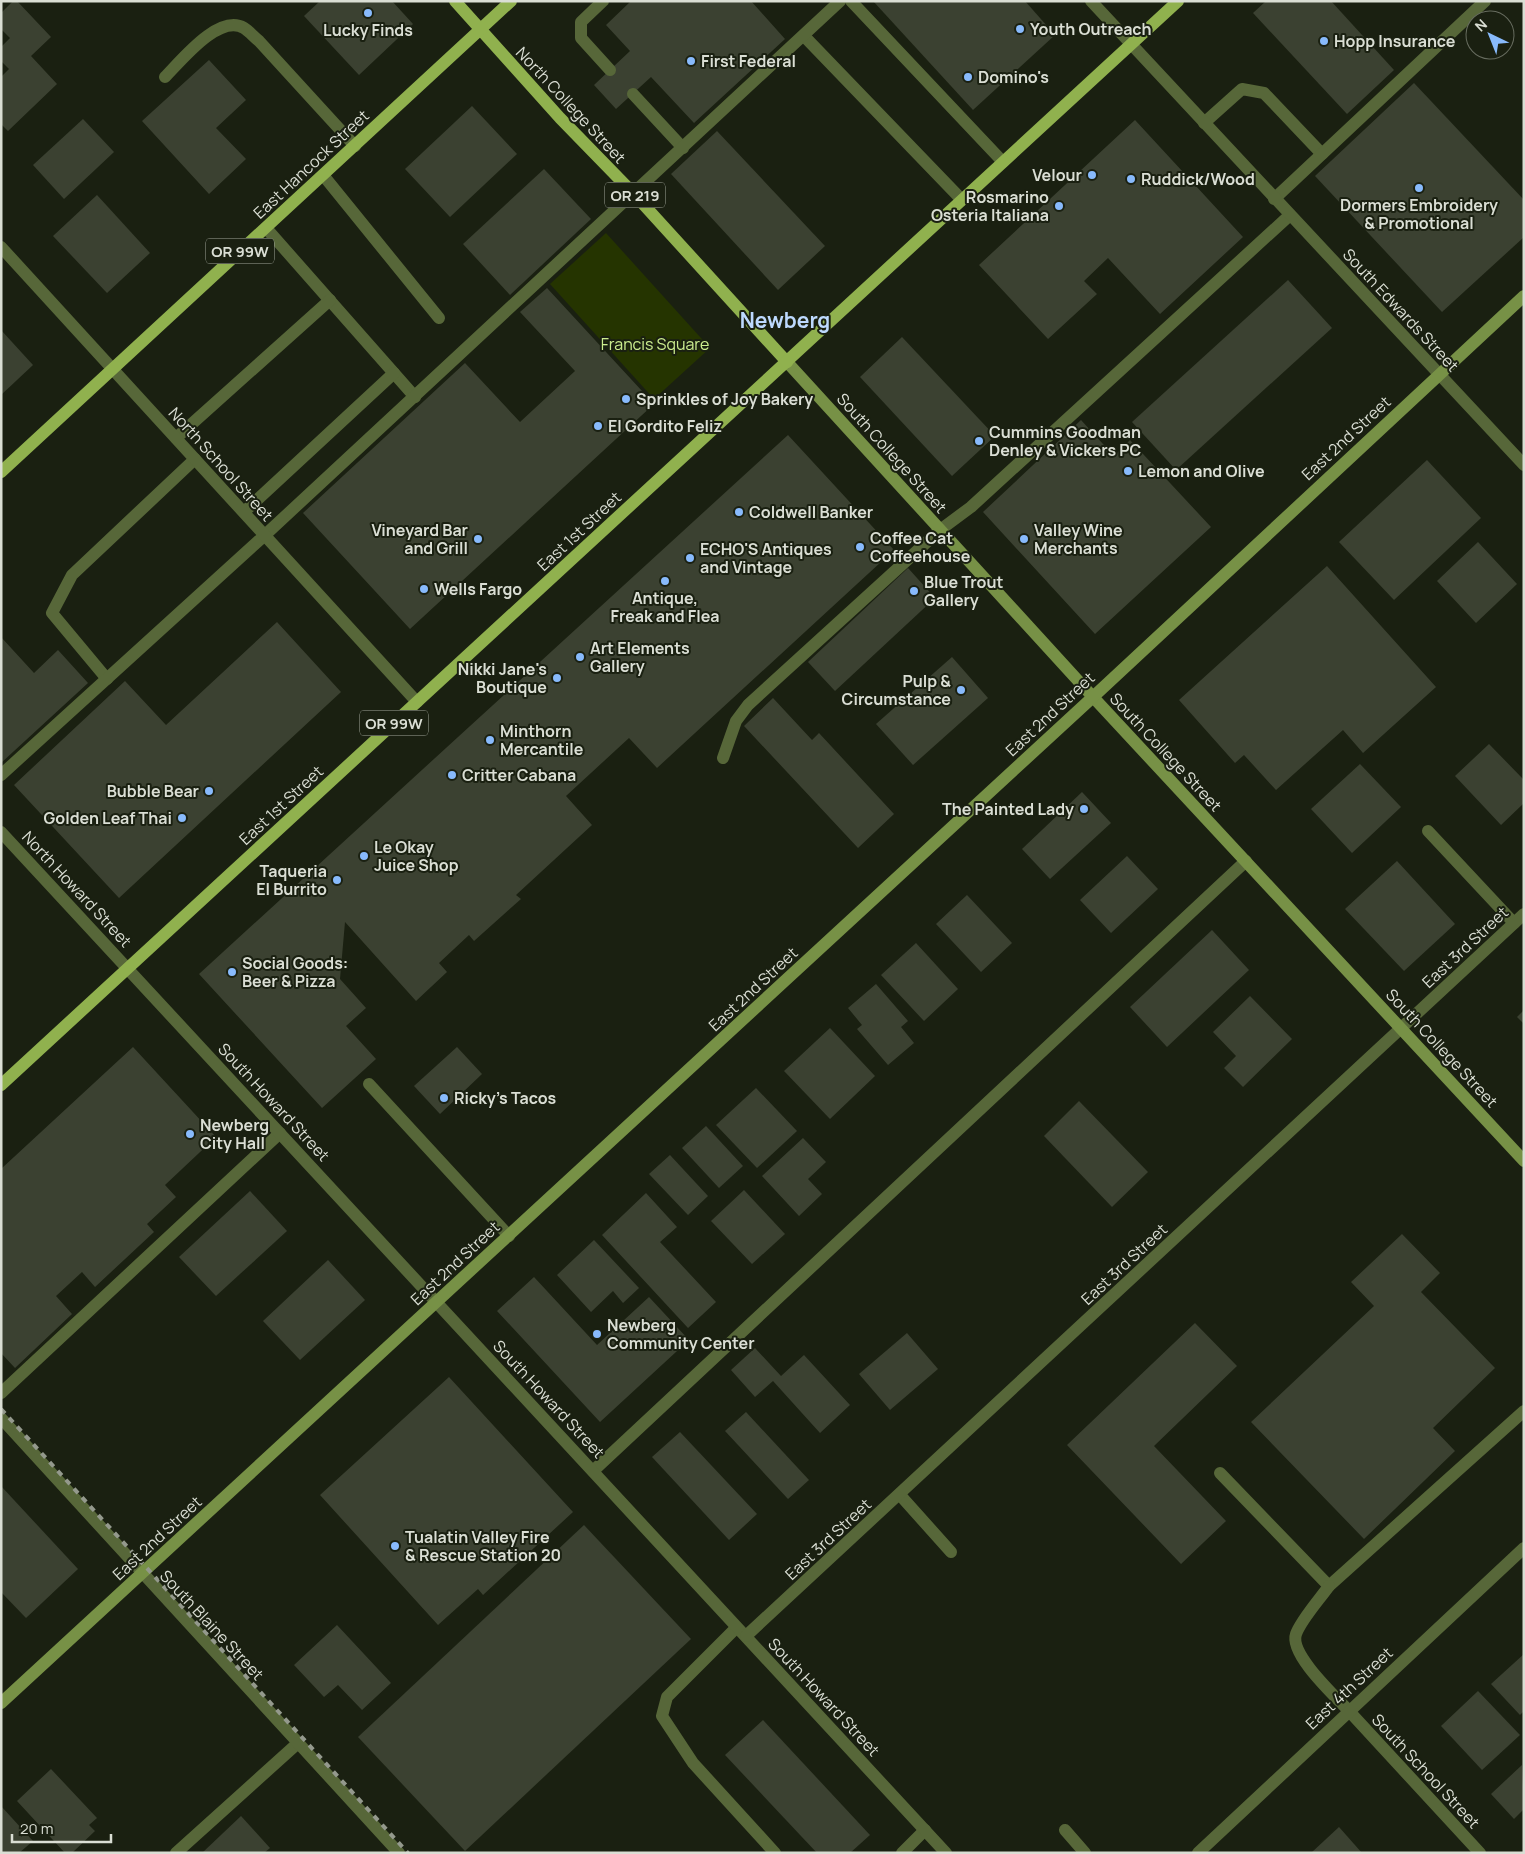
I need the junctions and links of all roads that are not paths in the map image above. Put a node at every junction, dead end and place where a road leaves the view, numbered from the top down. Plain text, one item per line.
1 (455, 1) edge
2 (511, 1) edge
3 (603, 1) edge
4 (840, 1) edge
5 (851, 1) edge
6 (1091, 1) edge
7 (1178, 1) edge
8 (1485, 1) edge
9 (480, 30) junction
10 (804, 36) junction
11 (1131, 45) junction
12 (610, 70) dead end
13 (165, 77) dead end
14 (633, 94) dead end
15 (1204, 123) junction
16 (355, 146) junction
17 (683, 148) junction
18 (1322, 154) junction
19 (1003, 162) junction
20 (323, 176) junction
21 (634, 194) junction
22 (1274, 199) junction
23 (962, 200) junction
24 (1290, 215) junction
25 (266, 228) junction
26 (1, 247) edge
27 (1524, 296) edge
28 (330, 300) junction
29 (439, 318) dead end
30 (787, 362) junction
31 (113, 369) junction
32 (394, 373) junction
33 (1438, 374) junction
34 (415, 397) junction
35 (176, 438) junction
36 (195, 459) junction
37 (1524, 465) edge
38 (2, 469) edge
39 (244, 512) junction
40 (940, 530) junction
41 (265, 535) junction
42 (107, 679) junction
43 (1093, 697) junction
44 (418, 702) junction
45 (723, 758) dead end
46 (1, 775) edge
47 (1428, 831) dead end
48 (1, 832) edge
49 (1246, 861) junction
50 (1524, 914) edge
51 (1514, 923) junction
52 (128, 968) junction
53 (1401, 1028) junction
54 (369, 1084) dead end
55 (1, 1085) edge
56 (280, 1132) junction
57 (1524, 1161) edge
58 (509, 1236) junction
59 (437, 1302) junction
60 (1, 1393) edge
61 (1524, 1411) edge
62 (1, 1418) edge
63 (593, 1471) junction
64 (1220, 1473) dead end
65 (900, 1495) junction
66 (1524, 1548) edge
67 (951, 1552) dead end
68 (142, 1574) junction
69 (1329, 1586) junction
70 (736, 1628) junction
71 (746, 1636) junction
72 (1, 1703) edge
73 (1349, 1711) junction
74 (298, 1743) junction
75 (925, 1830) junction
76 (1065, 1830) dead end
77 (176, 1853) edge
78 (399, 1853) edge
79 (775, 1853) edge
80 (902, 1853) edge
81 (946, 1853) edge
82 (1085, 1853) edge
83 (1198, 1853) edge
84 (1480, 1853) edge

1 - 9 main road, North College Street / OR 219
2 - 9 main road, East Hancock Street / OR 99W
3 - 12 street
4 - 10 street
5 - 19 street
6 - 11 street, South Edwards Street
7 - 11 main road, East 1st Street / OR 99W
8 - 18 street
9 - 16 main road, East Hancock Street / OR 99W
9 - 21 main road, North College Street / OR 219
10 - 17 street
10 - 23 street
11 - 15 street, South Edwards Street
11 - 19 main road, East 1st Street / OR 99W
13 - 16 street
14 - 17 street
15 - 18 street
15 - 22 street, South Edwards Street
16 - 20 main road, East Hancock Street / OR 99W
17 - 21 street
18 - 22 street
19 - 23 main road, East 1st Street / OR 99W
20 - 25 main road, East Hancock Street / OR 99W
20 - 29 street
21 - 30 main road, North College Street / OR 219
21 - 34 street
22 - 24 street, South Edwards Street
23 - 30 main road, East 1st Street / OR 99W
24 - 33 street, South Edwards Street
24 - 40 street
25 - 28 street
25 - 31 main road, East Hancock Street / OR 99W
26 - 31 street, North School Street
27 - 33 street, East 2nd Street
28 - 32 street
28 - 35 street
30 - 40 street, South College Street
30 - 44 main road, East 1st Street / OR 99W
31 - 35 street, North School Street
31 - 38 main road, East Hancock Street / OR 99W
32 - 34 street
32 - 39 street
33 - 37 street, South Edwards Street
33 - 43 street, East 2nd Street
34 - 41 street
35 - 36 street, North School Street
36 - 39 street, North School Street
36 - 42 street
39 - 41 street, North School Street
40 - 43 street, South College Street
40 - 45 street
41 - 42 street
41 - 44 street, North School Street
42 - 46 street
43 - 49 street, South College Street
43 - 58 street, East 2nd Street
44 - 52 main road, East 1st Street / OR 99W
47 - 51 street
48 - 52 street, North Howard Street
49 - 53 street, South College Street
49 - 63 street
50 - 51 street, East 3rd Street
51 - 53 street, East 3rd Street
52 - 55 main road, East 1st Street / OR 99W
52 - 56 street, South Howard Street
53 - 57 street, South College Street
53 - 65 street, East 3rd Street
54 - 58 street
56 - 59 street, South Howard Street
56 - 60 street
58 - 59 street, East 2nd Street
59 - 63 street, South Howard Street
59 - 68 street, East 2nd Street
61 - 69 street, South School Street
62 - 68 street, South Blaine Street
63 - 70 street, South Howard Street
64 - 69 street
65 - 67 street
65 - 71 street, East 3rd Street
66 - 73 street, East 4th Street
68 - 72 street, East 2nd Street
68 - 74 street, South Blaine Street
69 - 73 street, South School Street
70 - 71 street, South Howard Street
70 - 79 street
71 - 75 street, South Howard Street
73 - 83 street, East 4th Street
73 - 84 street, South School Street
74 - 77 street
74 - 78 street, South Blaine Street
75 - 80 street
75 - 81 street, South Howard Street
76 - 82 street

